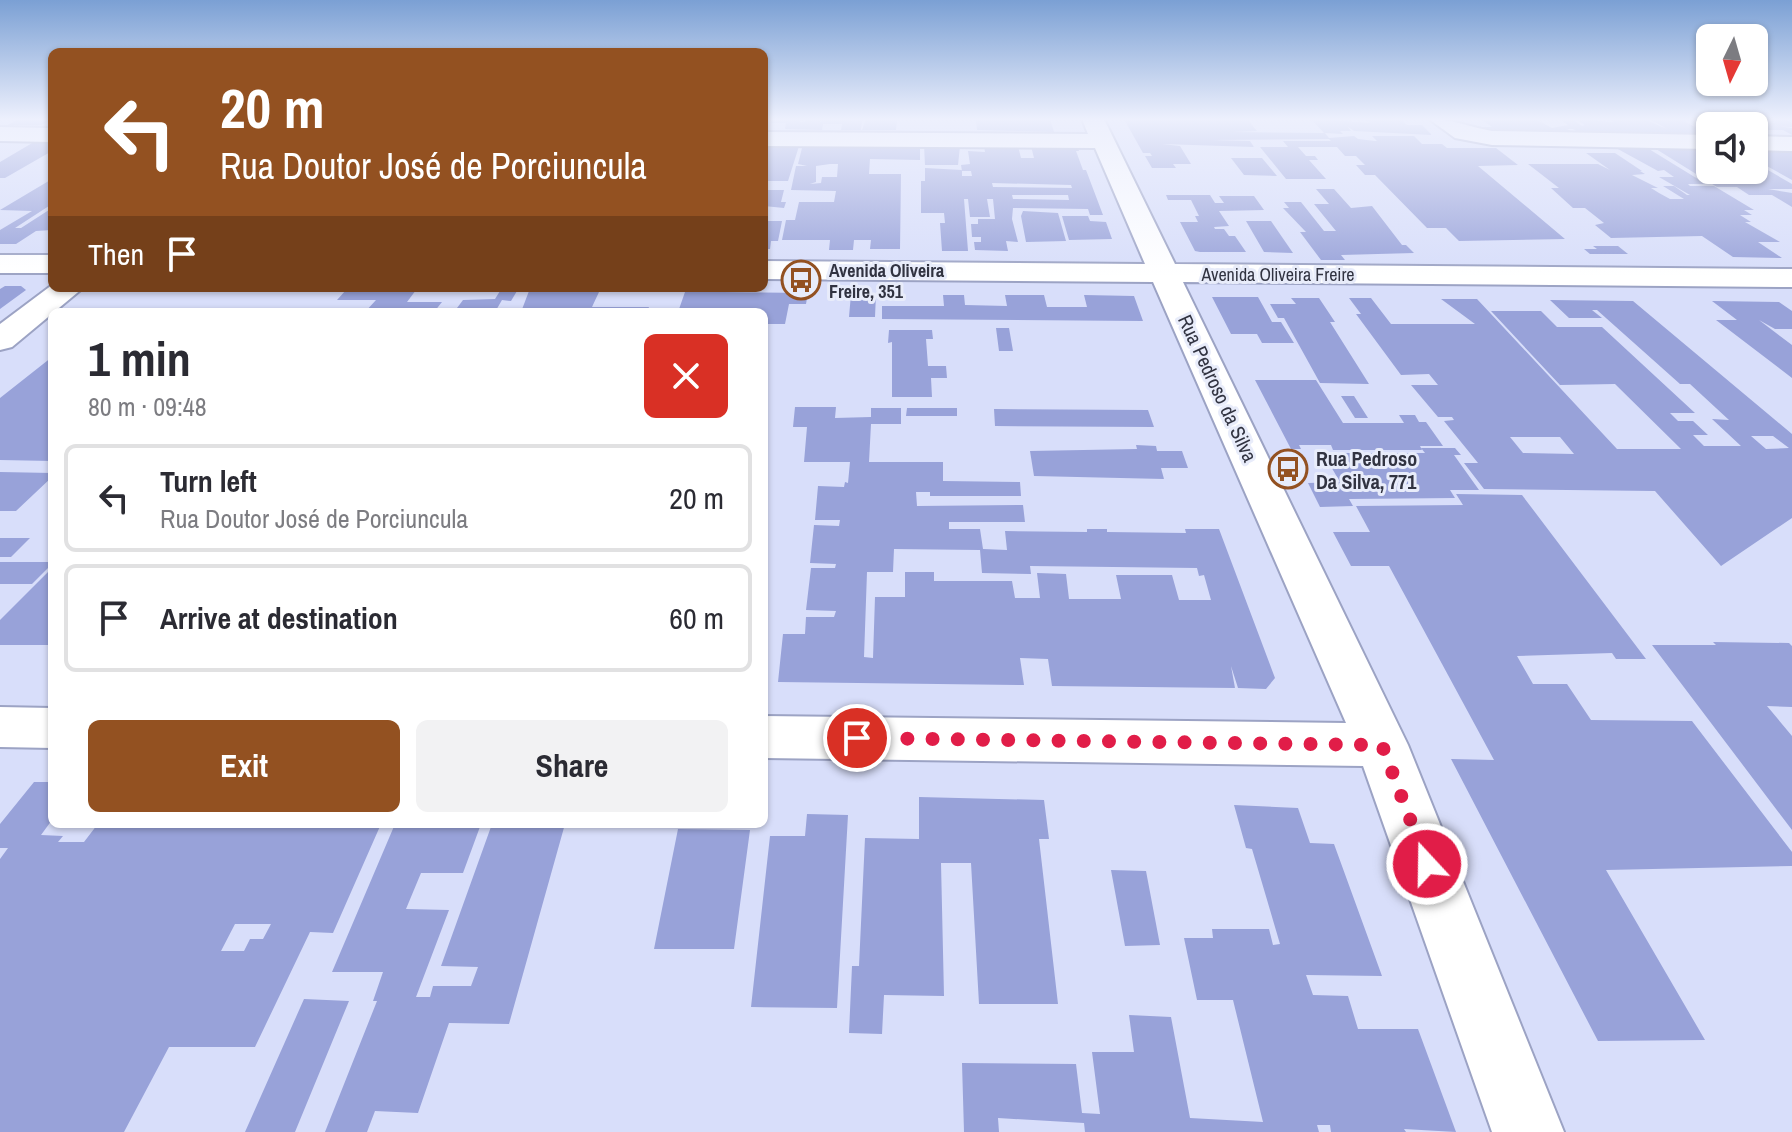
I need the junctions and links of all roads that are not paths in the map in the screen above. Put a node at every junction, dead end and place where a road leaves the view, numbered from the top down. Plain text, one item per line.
1 (1118, 172) edge
2 (0, 264) edge
3 (48, 264) edge
4 (768, 270) edge
5 (1166, 273) junction
6 (1792, 278) edge
7 (63, 292) edge
8 (0, 340) edge
9 (0, 727) edge
10 (48, 728) edge
11 (768, 737) edge
12 (1382, 745) junction
13 (1528, 1132) edge

1 - 5 street, Rua Pedroso da Silva
2 - 3 street
4 - 5 street, Avenida Oliveira Freire
5 - 6 street, Avenida Oliveira Freire
5 - 12 street, Rua Pedroso da Silva
7 - 8 street
9 - 10 street
11 - 12 street
12 - 13 street, Rua Pedroso da Silva

